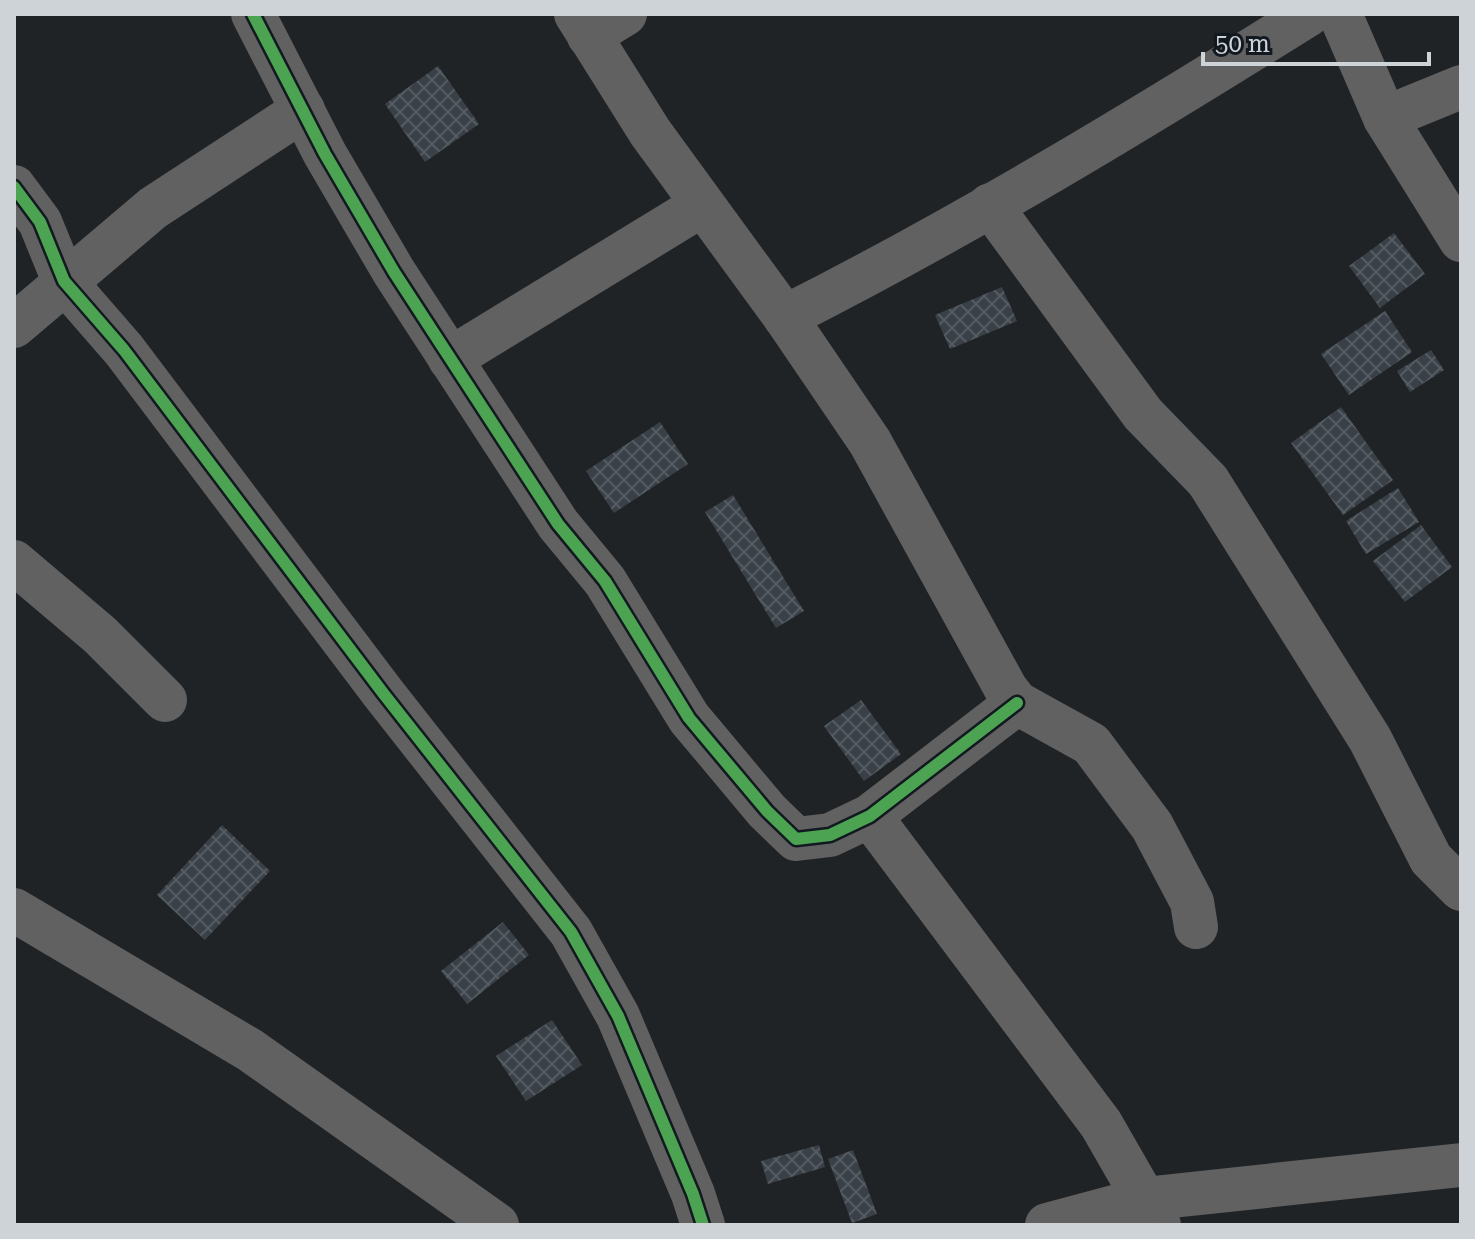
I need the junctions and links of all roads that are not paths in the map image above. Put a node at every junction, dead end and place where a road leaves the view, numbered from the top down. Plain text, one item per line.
1 (253, 14) edge
2 (1309, 14) edge
3 (1340, 14) edge
4 (597, 21) edge
5 (1461, 87) edge
6 (303, 110) junction
7 (1385, 118) junction
8 (14, 187) edge
9 (702, 205) junction
10 (990, 205) junction
11 (1461, 240) edge
12 (64, 281) junction
13 (785, 317) junction
14 (14, 326) edge
15 (450, 359) junction
16 (14, 562) edge
17 (165, 700) dead end
18 (1017, 703) junction
19 (870, 816) junction
20 (1461, 889) edge
21 (14, 910) edge
22 (1196, 927) dead end
23 (1461, 1165) edge
24 (1152, 1212) edge
25 (497, 1225) edge
26 (703, 1225) edge
27 (1047, 1225) edge

1 - 6 street
2 - 10 street
3 - 7 street
4 - 9 street
5 - 7 street
6 - 12 street
6 - 15 street
7 - 11 street
8 - 12 street
9 - 13 street
9 - 15 street
10 - 13 street
10 - 20 street
12 - 14 street
12 - 26 street
13 - 18 street
15 - 19 street
16 - 17 street
18 - 19 street
18 - 22 street
19 - 24 street
21 - 25 street
23 - 24 street
24 - 27 street

